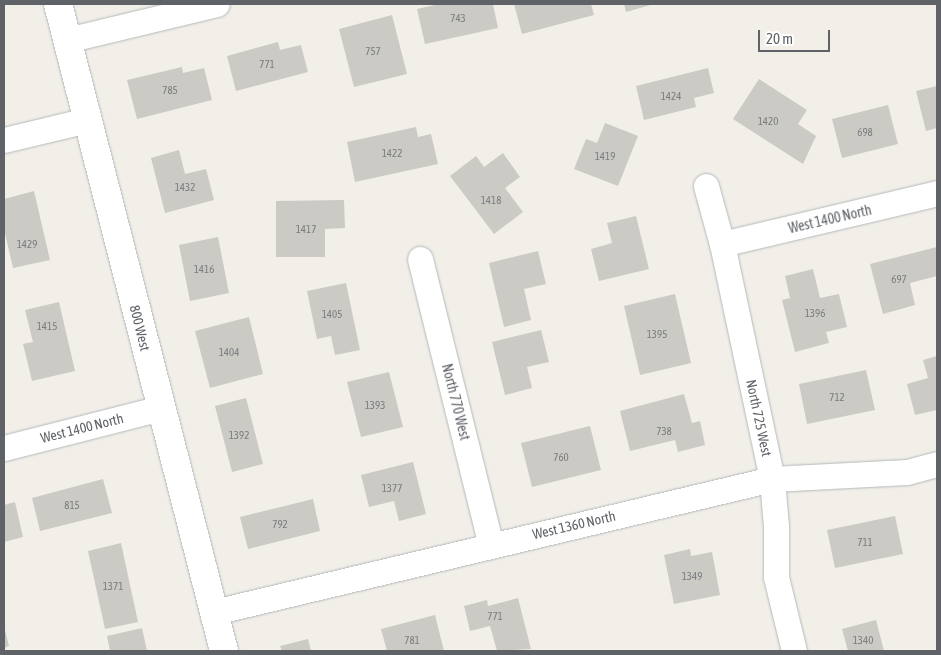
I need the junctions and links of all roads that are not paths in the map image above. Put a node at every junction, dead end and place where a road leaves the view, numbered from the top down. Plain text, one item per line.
1 (58, 4) edge
2 (218, 4) edge
3 (67, 40) junction
4 (87, 120) junction
5 (4, 140) edge
6 (706, 186) dead end
7 (937, 193) edge
8 (722, 244) junction
9 (420, 260) dead end
10 (161, 408) junction
11 (4, 448) edge
12 (937, 464) edge
13 (772, 479) junction
14 (491, 545) junction
15 (214, 612) junction
16 (224, 651) edge
17 (794, 651) edge

1 - 3 street, 800 West
2 - 3 street
3 - 4 street, 800 West
4 - 5 street
4 - 10 street, 800 West
6 - 8 street, North 725 West
7 - 8 street, West 1400 North
8 - 13 street, North 725 West
9 - 14 street, North 770 West
10 - 11 street, West 1400 North
10 - 15 street, 800 West
12 - 13 street, West 1360 North
13 - 14 street, West 1360 North
13 - 17 street, North 725 West
14 - 15 street, West 1360 North
15 - 16 street, 800 West

